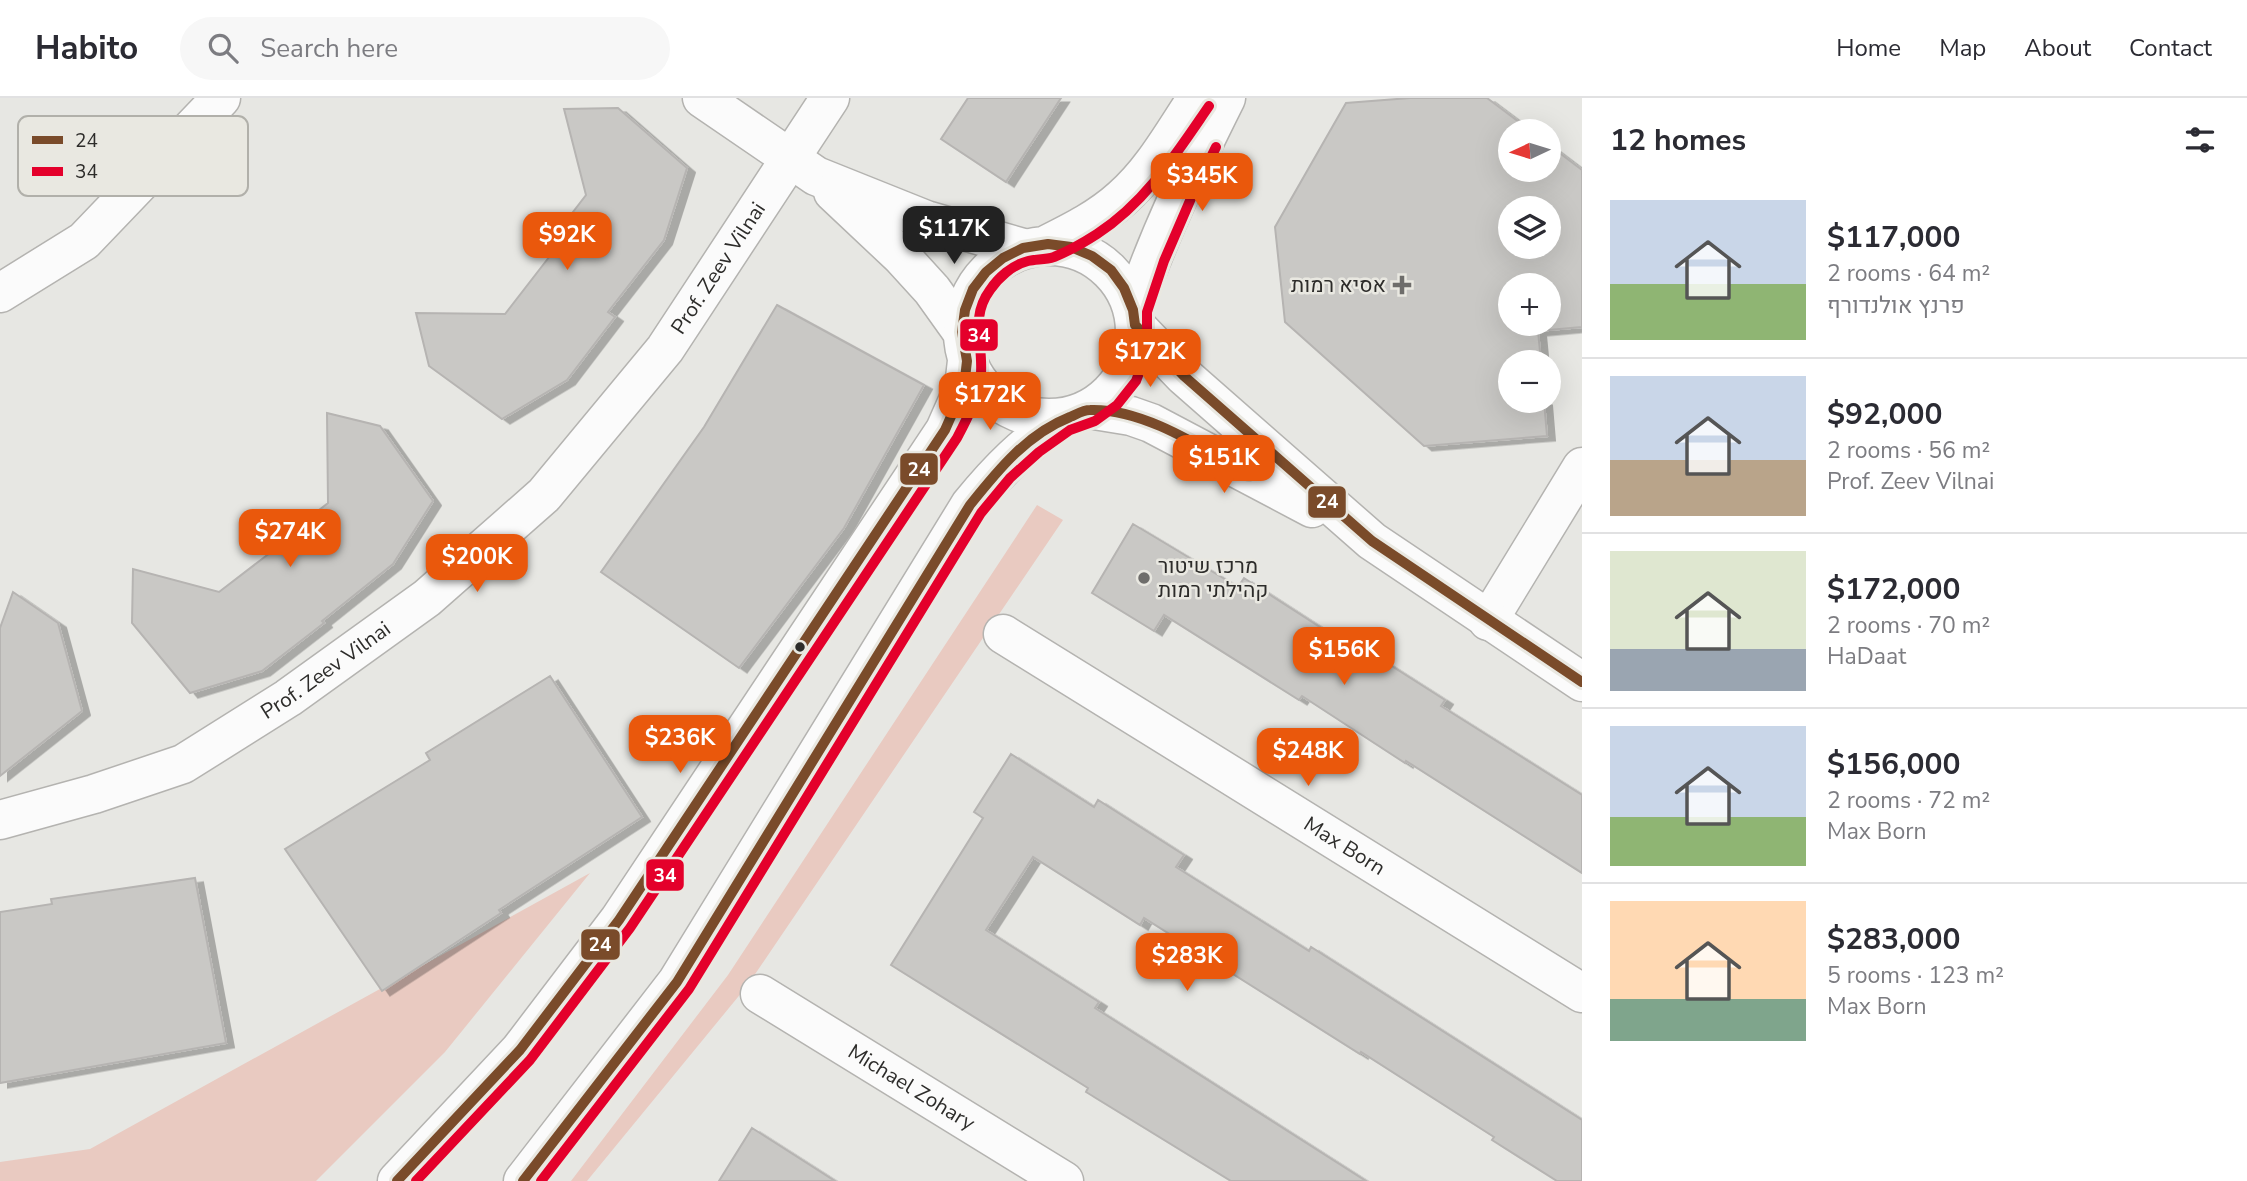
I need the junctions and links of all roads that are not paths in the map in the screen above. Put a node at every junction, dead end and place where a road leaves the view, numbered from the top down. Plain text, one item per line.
1 (221, 98) edge
2 (702, 98) edge
3 (830, 98) edge
4 (1197, 98) edge
5 (1226, 98) edge
6 (204, 116) edge
7 (803, 167) junction
8 (128, 196) edge
9 (1035, 246) junction
10 (0, 293) edge
11 (1134, 317) junction
12 (964, 346) junction
13 (1076, 413) junction
14 (1582, 467) edge
15 (1373, 541) junction
16 (1489, 621) junction
17 (1003, 634) dead end
18 (1582, 682) edge
19 (0, 820) edge
20 (1582, 993) edge
21 (760, 994) dead end
22 (397, 1181) edge
23 (523, 1181) edge
24 (1064, 1181) edge

1 - 6 street
2 - 7 street
3 - 7 street, Prof. Zeev Vilnai
4 - 9 street
5 - 11 street
7 - 9 street
7 - 12 street
7 - 19 street, Prof. Zeev Vilnai
8 - 10 street
9 - 11 street
9 - 12 street
11 - 13 street
11 - 15 street
12 - 13 street
12 - 22 street
13 - 15 street
13 - 23 street
14 - 16 street
15 - 16 street
16 - 18 street
17 - 20 street, Max Born
21 - 24 street, Michael Zohary

